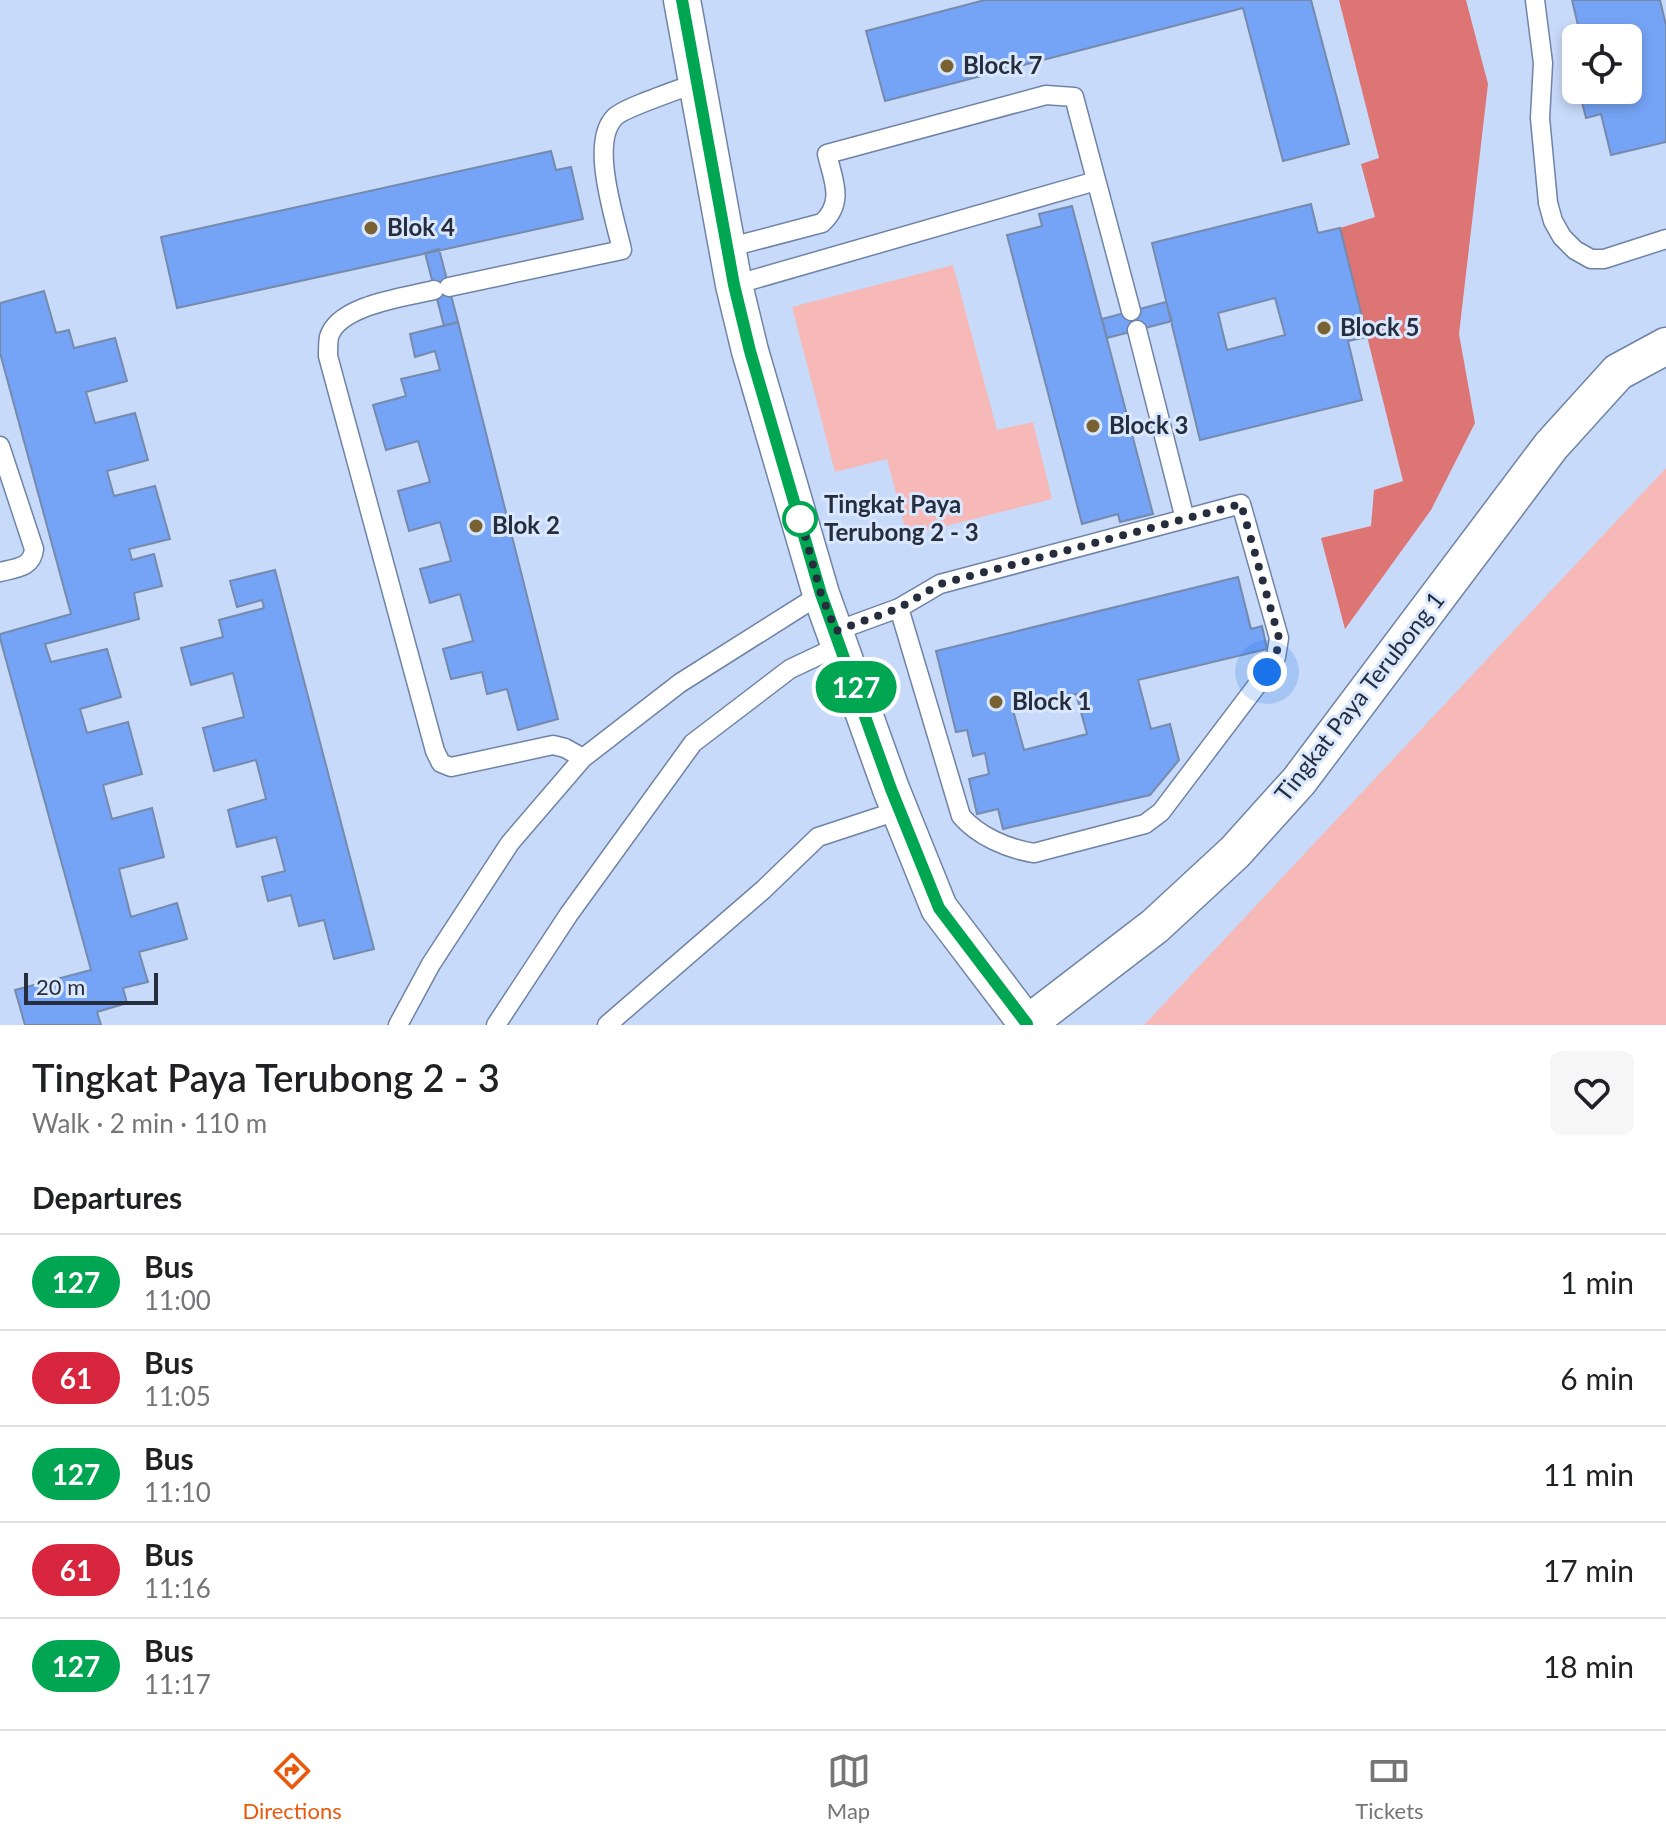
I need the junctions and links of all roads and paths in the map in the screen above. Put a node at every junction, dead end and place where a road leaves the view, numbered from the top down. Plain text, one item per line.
1 (682, 0) edge
2 (1535, 0) edge
3 (696, 83) junction
4 (1096, 181) junction
5 (1666, 239) edge
6 (727, 248) junction
7 (734, 285) junction
8 (1131, 311) dead end
9 (1137, 330) dead end
10 (1666, 346) edge
11 (0, 446) edge
12 (1185, 519) junction
13 (0, 572) edge
14 (821, 594) junction
15 (899, 608) junction
16 (839, 638) junction
17 (583, 758) junction
18 (900, 810) junction
19 (398, 1025) edge
20 (496, 1025) edge
21 (607, 1025) edge
22 (1027, 1025) edge

1 - 3 street
2 - 5 lane
3 - 6 street
3 - 17 lane
4 - 6 lane
4 - 7 lane
4 - 8 lane
6 - 7 street
7 - 14 street
9 - 12 lane
10 - 22 street, Tingkat Paya Terubong 1
11 - 13 lane
12 - 15 lane
12 - 15 lane
14 - 16 street
14 - 17 lane
15 - 16 lane
16 - 18 street
16 - 20 lane
17 - 19 lane
18 - 21 lane
18 - 22 street

